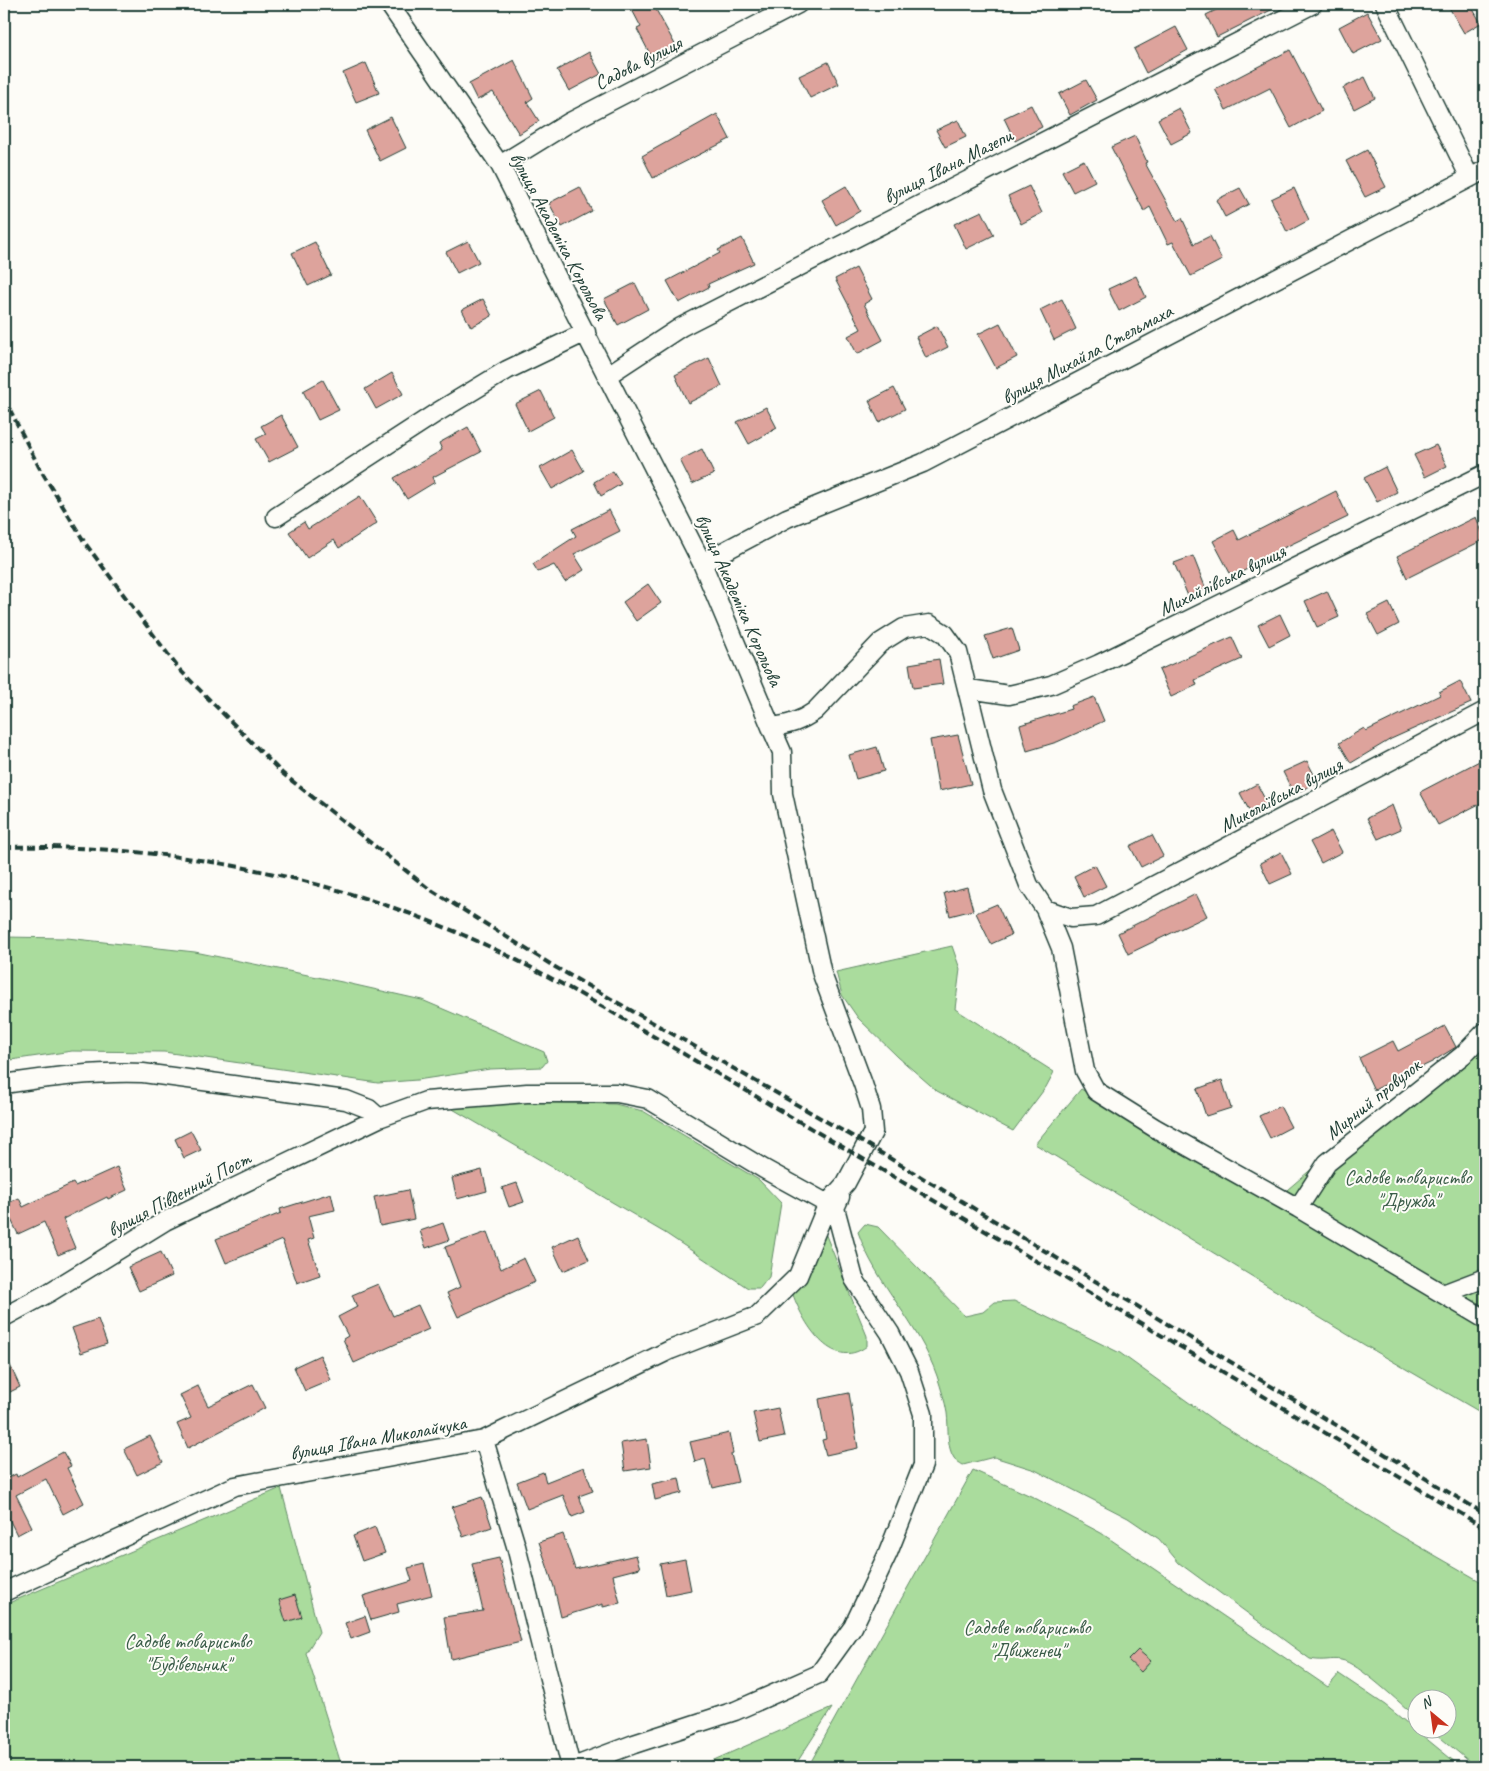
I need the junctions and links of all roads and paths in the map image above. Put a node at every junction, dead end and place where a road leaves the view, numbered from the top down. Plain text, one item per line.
1 (798, 4) edge
2 (1313, 4) edge
3 (1385, 4) edge
4 (393, 6) edge
5 (500, 165) junction
6 (1478, 174) edge
7 (586, 332) junction
8 (608, 375) junction
9 (1485, 474) edge
10 (276, 517) dead end
11 (702, 563) junction
12 (968, 689) junction
13 (1485, 711) edge
14 (771, 727) junction
15 (1045, 909) junction
16 (1485, 1032) edge
17 (4, 1084) edge
18 (379, 1118) junction
19 (832, 1206) junction
20 (1298, 1208) junction
21 (1485, 1278) edge
22 (1443, 1294) junction
23 (757, 1316) joint
24 (4, 1317) edge
25 (1485, 1319) edge
26 (484, 1440) junction
27 (4, 1592) edge
28 (572, 1767) edge

1 - 5 street, Садова вулиця
2 - 8 street, вулиця Івана Мазепи
3 - 6 street
4 - 5 street, вулиця Академіка Корольова
5 - 7 street, вулиця Академіка Корольова
6 - 11 street, вулиця Михайла Стельмаха
7 - 8 street, вулиця Академіка Корольова
7 - 10 street
8 - 11 street, вулиця Академіка Корольова
9 - 12 street, Михайлівська вулиця
11 - 14 street, вулиця Академіка Корольова
12 - 14 street
12 - 15 street
13 - 15 street, Миколаївська вулиця
14 - 19 street, вулиця Академіка Корольова
15 - 20 street
16 - 20 street, Мирний провулок
17 - 18 street
18 - 19 street, вулиця Південний Пост
18 - 24 street, вулиця Південний Пост
19 - 23 street, вулиця Академіка Корольова
19 - 28 street
20 - 22 street
21 - 22 street
22 - 25 street
23 - 26 street, вулиця Івана Миколайчука
26 - 27 street, вулиця Івана Миколайчука
26 - 28 street

